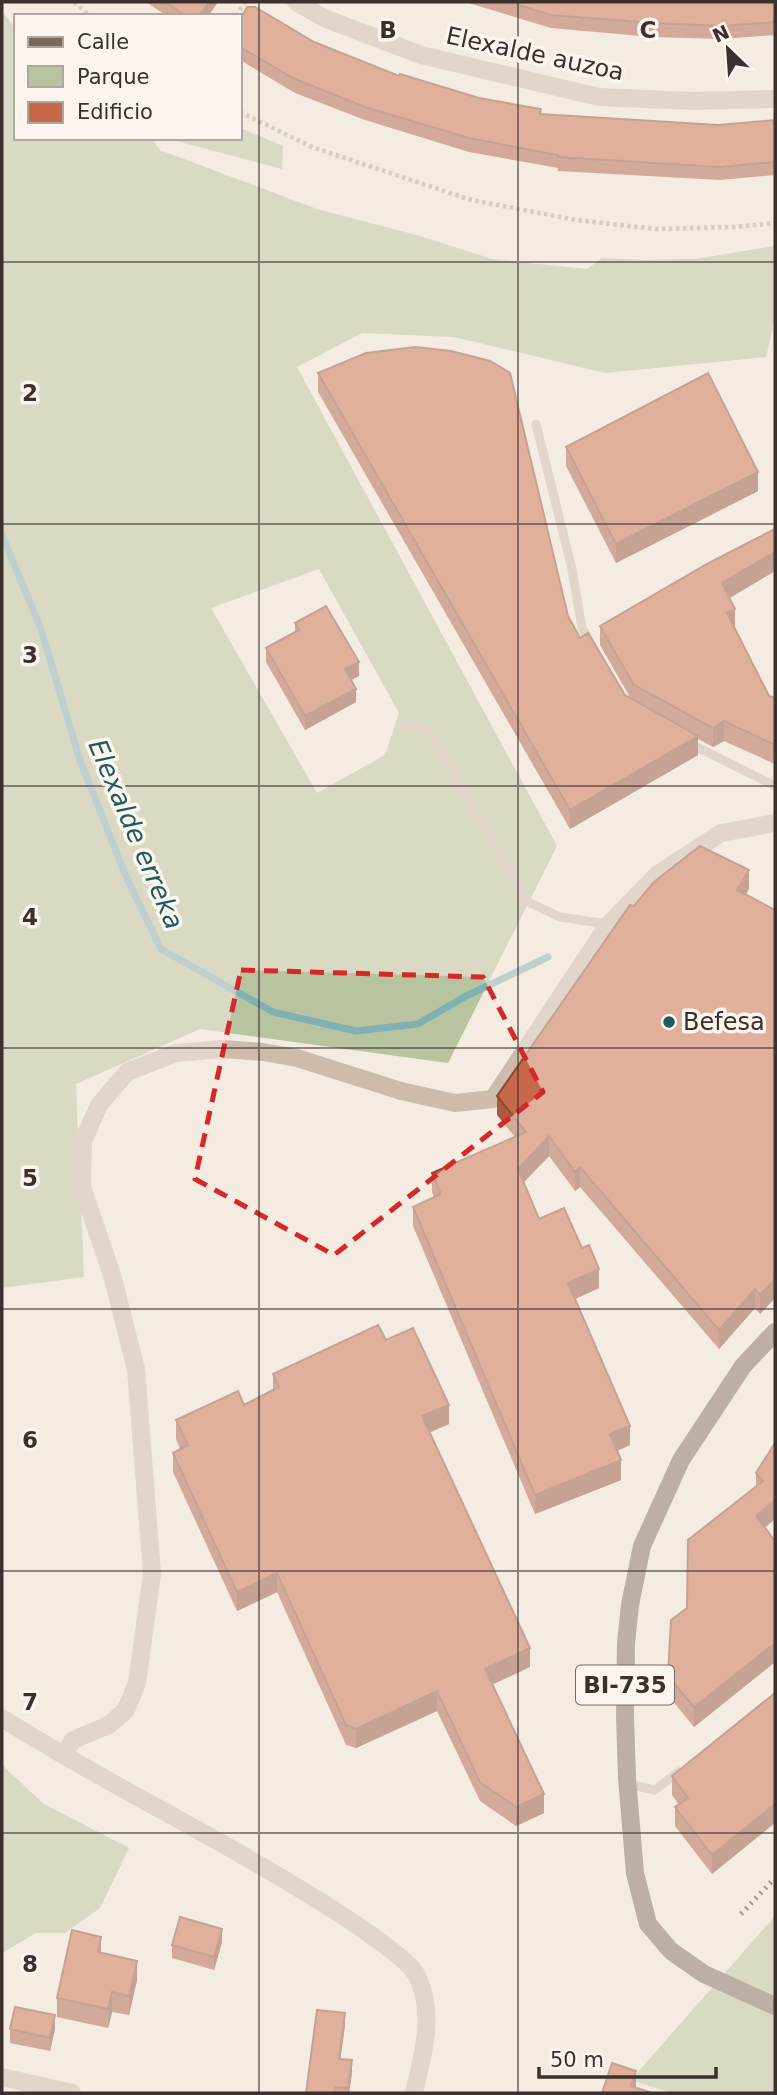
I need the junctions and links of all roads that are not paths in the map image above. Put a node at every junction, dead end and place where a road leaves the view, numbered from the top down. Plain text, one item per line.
1 (296, 2) edge
2 (775, 99) edge
3 (536, 424) dead end
4 (596, 651) edge
5 (402, 724) dead end
6 (685, 741) edge
7 (775, 786) edge
8 (775, 822) edge
9 (608, 925) junction
10 (775, 1332) edge
11 (2, 1718) edge
12 (64, 1754) junction
13 (688, 1764) edge
14 (628, 1784) junction
15 (775, 2006) edge
16 (2, 2077) edge
17 (72, 2093) edge
18 (414, 2093) edge

1 - 2 street, Elexalde auzoa
3 - 4 lane
5 - 9 lane
6 - 7 lane
8 - 9 street
9 - 12 street
10 - 14 main road, BI-735
11 - 12 street
12 - 18 street
13 - 14 lane
14 - 15 main road, BI-735
16 - 17 street

